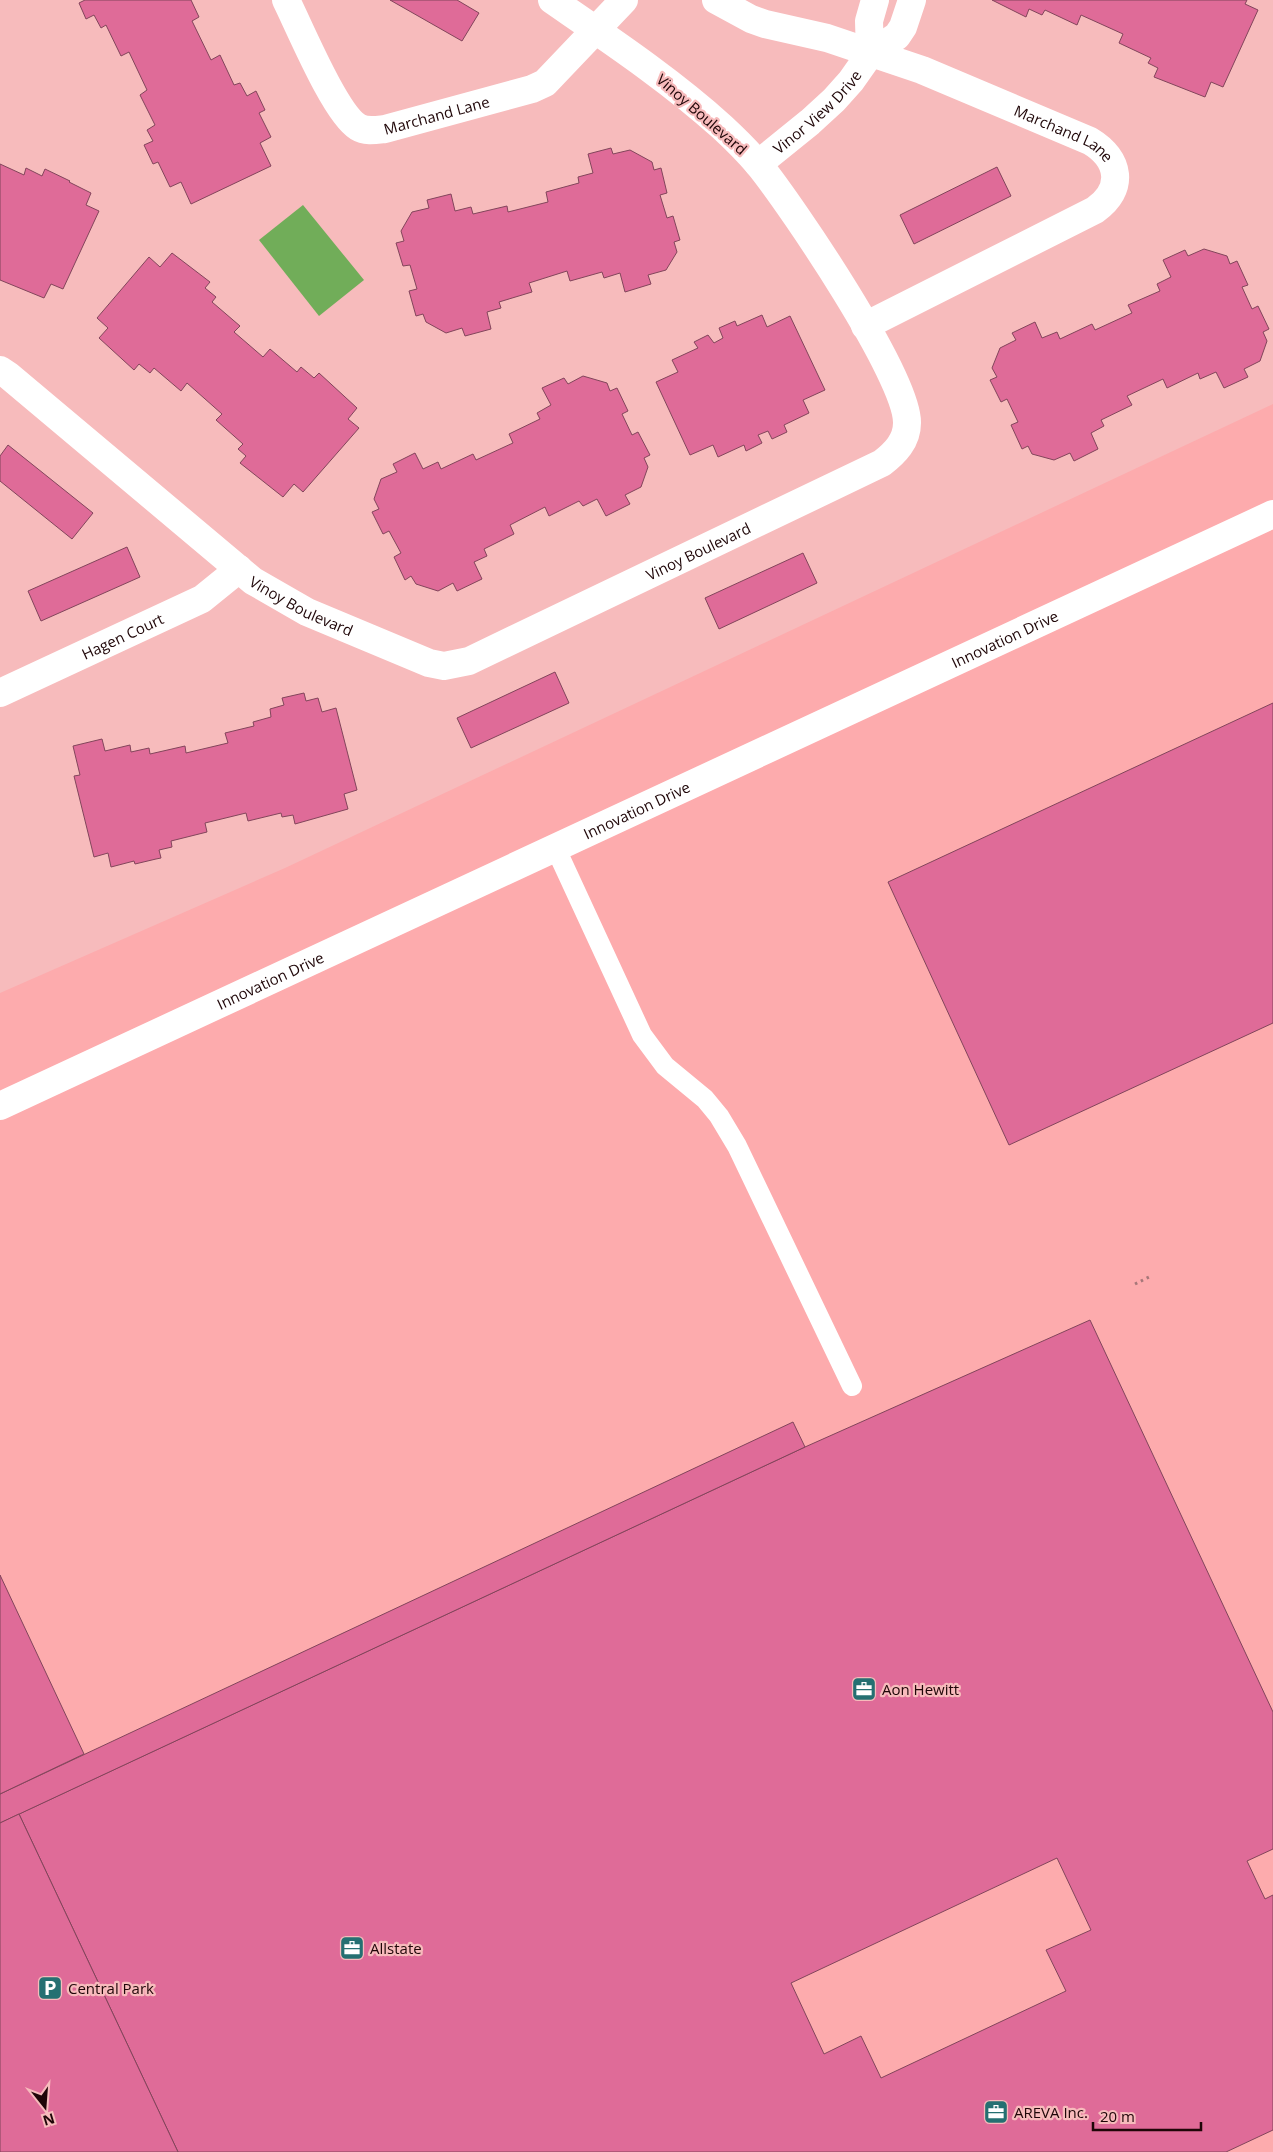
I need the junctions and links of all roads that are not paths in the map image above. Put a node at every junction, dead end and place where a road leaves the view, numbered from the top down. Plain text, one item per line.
1 (286, 0) edge
2 (552, 0) edge
3 (624, 0) edge
4 (716, 0) edge
5 (875, 0) edge
6 (912, 0) edge
7 (595, 30) junction
8 (870, 54) junction
9 (758, 164) junction
10 (865, 326) junction
11 (0, 370) edge
12 (1273, 514) edge
13 (239, 569) junction
14 (0, 692) edge
15 (556, 849) junction
16 (0, 1106) edge
17 (852, 1386) dead end

1 - 7 street, Marchand Lane
2 - 7 street, Vinoy Boulevard
3 - 7 street, Marchand Lane
4 - 8 street, Marchand Lane
5 - 8 street
6 - 8 street
7 - 9 street, Vinoy Boulevard
8 - 9 street, Vinor View Drive
8 - 10 street, Marchand Lane
9 - 10 street, Vinoy Boulevard
10 - 13 street, Vinoy Boulevard
11 - 13 street, Vinoy Boulevard
12 - 15 street, Innovation Drive
13 - 14 street, Hagen Court
15 - 16 street, Innovation Drive
15 - 17 lane

